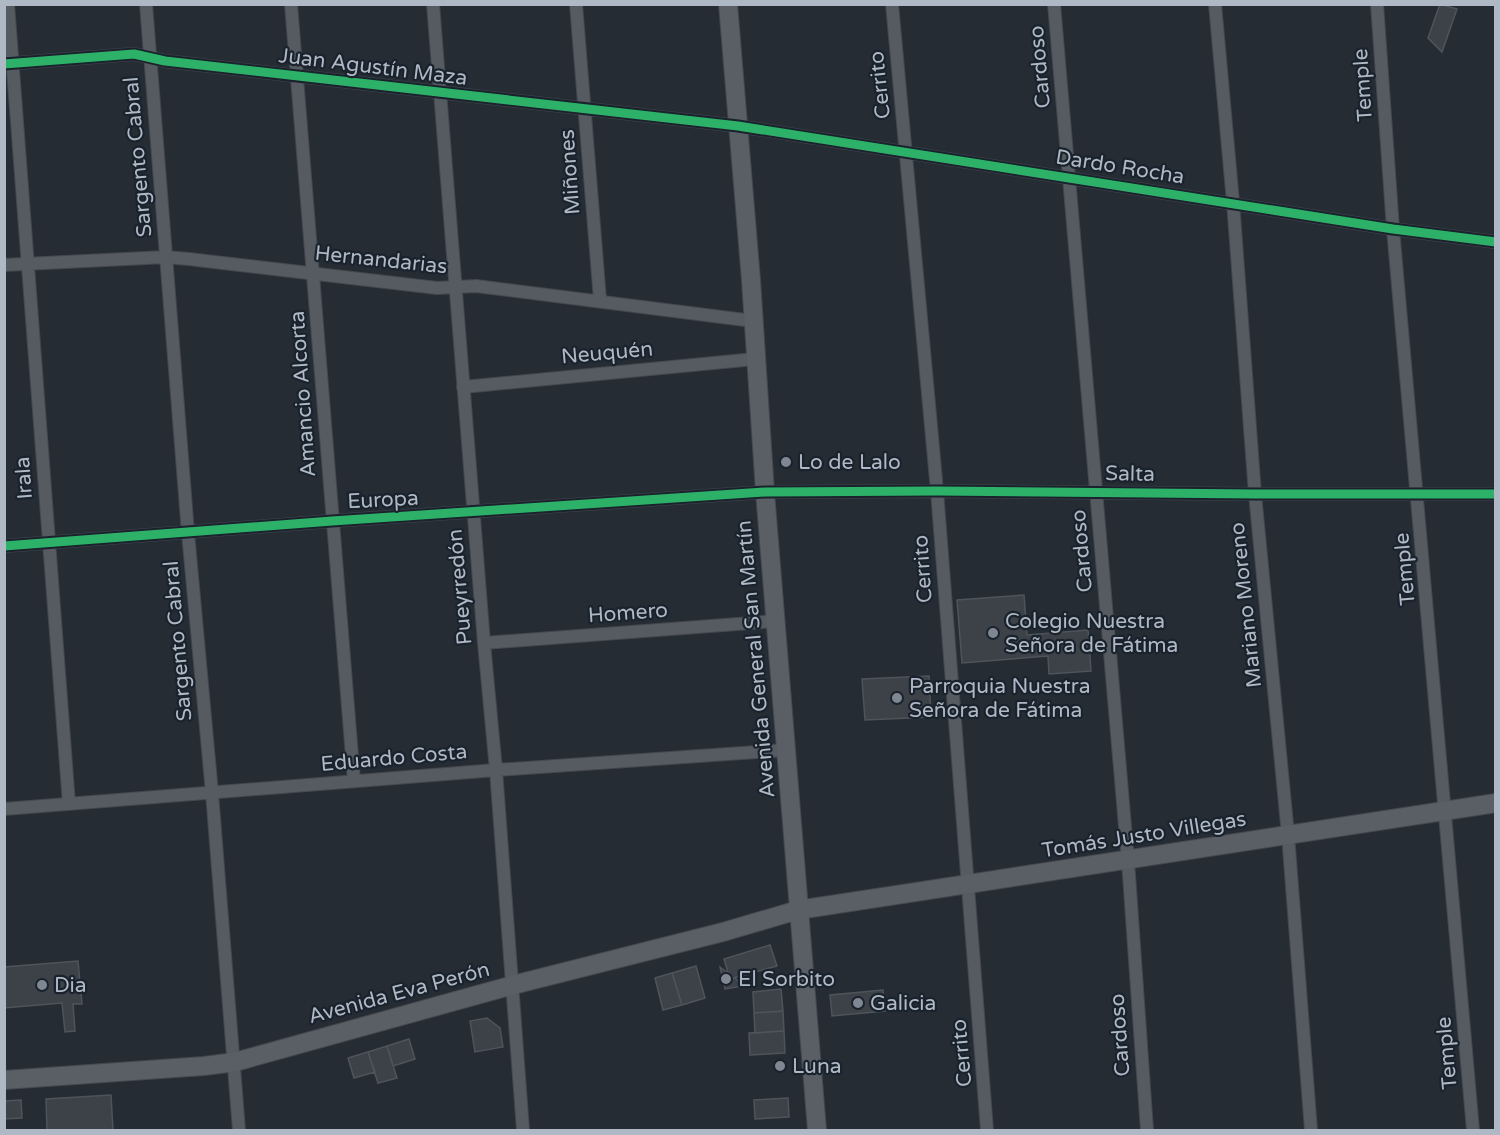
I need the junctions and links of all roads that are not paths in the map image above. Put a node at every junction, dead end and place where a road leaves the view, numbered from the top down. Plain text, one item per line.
1 (8, 4) edge
2 (146, 4) edge
3 (291, 4) edge
4 (433, 4) edge
5 (576, 4) edge
6 (728, 4) edge
7 (892, 4) edge
8 (1054, 4) edge
9 (1215, 4) edge
10 (1377, 4) edge
11 (149, 57) junction
12 (8, 63) edge
13 (296, 75) junction
14 (439, 92) junction
15 (585, 110) junction
16 (738, 126) junction
17 (906, 153) junction
18 (1069, 177) junction
19 (1233, 202) junction
20 (1393, 229) junction
21 (1496, 242) edge
22 (166, 257) junction
23 (28, 263) junction
24 (4, 265) edge
25 (313, 273) junction
26 (455, 288) junction
27 (600, 300) junction
28 (753, 321) junction
29 (755, 359) junction
30 (463, 387) junction
31 (937, 491) junction
32 (765, 492) junction
33 (1097, 492) junction
34 (1255, 494) junction
35 (1496, 494) edge
36 (1418, 495) junction
37 (474, 512) junction
38 (332, 521) junction
39 (188, 533) junction
40 (49, 543) junction
41 (4, 546) edge
42 (776, 621) junction
43 (484, 643) junction
44 (786, 750) junction
45 (496, 770) junction
46 (354, 781) junction
47 (212, 793) junction
48 (1496, 803) edge
49 (69, 804) junction
50 (4, 809) edge
51 (1446, 812) junction
52 (1288, 835) junction
53 (1128, 861) junction
54 (967, 885) junction
55 (798, 910) junction
56 (513, 985) junction
57 (235, 1062) junction
58 (4, 1080) edge
59 (239, 1131) edge
60 (524, 1131) edge
61 (817, 1131) edge
62 (987, 1131) edge
63 (1147, 1131) edge
64 (1311, 1131) edge
65 (1473, 1131) edge

1 - 12 street, Irala
2 - 11 street, Sargento Cabral
3 - 13 street, Amancio Alcorta
4 - 14 street, Pueyrredón
5 - 15 street, Miñones
6 - 16 main road, Avenida General San Martín
7 - 17 street, Cerrito
8 - 18 street, Cardoso
9 - 19 street, Mariano Moreno
10 - 20 street, Temple
11 - 12 street, Juan Agustín Maza
11 - 13 street, Juan Agustín Maza
11 - 22 street, Sargento Cabral
12 - 23 street, Irala
13 - 14 street, Juan Agustín Maza
13 - 25 street, Amancio Alcorta
14 - 15 street, Juan Agustín Maza
14 - 26 street, Pueyrredón
15 - 16 street, Juan Agustín Maza
15 - 27 street, Miñones
16 - 17 street, Dardo Rocha
16 - 28 main road, Avenida General San Martín
17 - 18 street, Dardo Rocha
17 - 31 street, Cerrito
18 - 19 street, Dardo Rocha
18 - 33 street, Cardoso
19 - 20 street, Dardo Rocha
19 - 34 street, Mariano Moreno
20 - 21 street, Dardo Rocha
20 - 36 street, Temple
22 - 23 street, Hernandarias
22 - 25 street, Hernandarias
22 - 39 street, Sargento Cabral
23 - 24 street, Hernandarias
23 - 40 street, Irala
25 - 26 street, Hernandarias
25 - 38 street, Amancio Alcorta
26 - 27 street, Hernandarias
26 - 30 street, Pueyrredón
27 - 28 street, Hernandarias
28 - 29 main road, Avenida General San Martín
29 - 30 street, Neuquén
29 - 32 main road, Avenida General San Martín
30 - 37 street, Pueyrredón
31 - 32 street, Salta
31 - 33 street, Salta
31 - 54 street, Cerrito
32 - 37 street, Europa
32 - 42 main road, Avenida General San Martín
33 - 34 street, Salta
33 - 53 street, Cardoso
34 - 36 street, Salta
34 - 52 street, Mariano Moreno
35 - 36 street, Salta
36 - 51 street, Temple
37 - 38 street, Europa
37 - 43 street, Pueyrredón
38 - 39 street, Europa
38 - 46 street, Amancio Alcorta
39 - 40 street, Europa
39 - 47 street, Sargento Cabral
40 - 41 street, Europa
40 - 49 street, Irala
42 - 43 street, Homero
42 - 44 main road, Avenida General San Martín
43 - 45 street, Pueyrredón
44 - 45 street, Eduardo Costa
44 - 55 main road, Avenida General San Martín
45 - 46 street, Eduardo Costa
45 - 56 street, Pueyrredón
46 - 47 street, Eduardo Costa
47 - 49 street, Eduardo Costa
47 - 57 street, Sargento Cabral
48 - 51 main road, Tomás Justo Villegas
49 - 50 street, Eduardo Costa
51 - 52 main road, Tomás Justo Villegas
51 - 65 street, Temple
52 - 53 main road, Tomás Justo Villegas
52 - 64 street, Mariano Moreno
53 - 54 main road, Tomás Justo Villegas
53 - 63 street, Cardoso
54 - 55 main road, Tomás Justo Villegas
54 - 62 street, Cerrito
55 - 56 main road, Avenida Eva Perón
55 - 61 main road, Avenida General San Martín
56 - 57 main road, Avenida Eva Perón
56 - 60 street, Pueyrredón
57 - 58 main road, Avenida Eva Perón
57 - 59 street, Sargento Cabral

